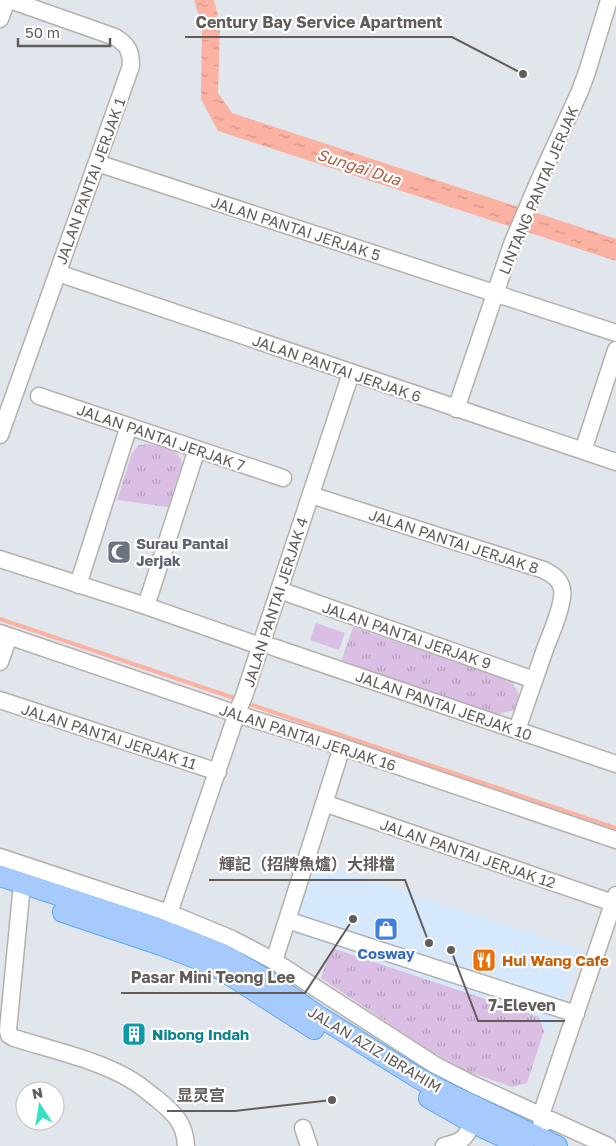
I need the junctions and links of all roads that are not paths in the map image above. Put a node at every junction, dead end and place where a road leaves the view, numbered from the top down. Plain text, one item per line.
1 (8, 0) edge
2 (609, 0) edge
3 (0, 19) edge
4 (97, 163) junction
5 (58, 273) junction
6 (495, 293) junction
7 (616, 334) edge
8 (616, 350) edge
9 (351, 373) junction
10 (39, 396) dead end
11 (456, 409) junction
12 (129, 426) junction
13 (0, 435) edge
14 (197, 449) junction
15 (583, 451) junction
16 (616, 462) edge
17 (283, 478) dead end
18 (311, 495) junction
19 (0, 559) edge
20 (78, 585) junction
21 (279, 590) junction
22 (146, 606) junction
23 (5, 635) edge
24 (266, 647) junction
25 (0, 662) edge
26 (534, 680) junction
27 (0, 700) edge
28 (239, 708) junction
29 (517, 730) junction
30 (342, 747) junction
31 (616, 764) edge
32 (218, 772) junction
33 (324, 803) junction
34 (616, 840) edge
35 (0, 857) edge
36 (0, 876) edge
37 (0, 890) edge
38 (21, 890) junction
39 (615, 899) edge
40 (287, 920) junction
41 (165, 930) junction
42 (274, 961) junction
43 (576, 1014) junction
44 (541, 1115) junction
45 (473, 1123) junction
46 (303, 1128) dead end
47 (522, 1137) edge
48 (550, 1143) edge
49 (186, 1146) edge
50 (309, 1146) edge
51 (444, 1146) edge
52 (608, 1146) edge

1 - 3 street
1 - 4 street, JALAN PANTAI JERJAK 1
2 - 6 street, LINTANG PANTAI JERJAK
4 - 5 street, JALAN PANTAI JERJAK 1
4 - 6 street, JALAN PANTAI JERJAK 5
5 - 9 street, JALAN PANTAI JERJAK 6
5 - 13 street, JALAN PANTAI JERJAK 1
6 - 7 street, JALAN PANTAI JERJAK 5
6 - 11 street, LINTANG PANTAI JERJAK
8 - 15 street
9 - 11 street, JALAN PANTAI JERJAK 6
9 - 18 street, JALAN PANTAI JERJAK 4
10 - 12 street, JALAN PANTAI JERJAK 7
11 - 15 street, JALAN PANTAI JERJAK 6
12 - 14 street, JALAN PANTAI JERJAK 7
12 - 20 street
14 - 17 street, JALAN PANTAI JERJAK 7
14 - 22 street
15 - 16 street, JALAN PANTAI JERJAK 6
18 - 21 street, JALAN PANTAI JERJAK 4
18 - 26 street, JALAN PANTAI JERJAK 8
19 - 20 street, JALAN PANTAI JERJAK 10
20 - 22 street, JALAN PANTAI JERJAK 10
21 - 24 street, JALAN PANTAI JERJAK 4
21 - 26 street, JALAN PANTAI JERJAK 9
22 - 24 street, JALAN PANTAI JERJAK 10
23 - 25 street
23 - 28 street, JALAN PANTAI JERJAK 16
24 - 28 street, JALAN PANTAI JERJAK 4
24 - 29 street, JALAN PANTAI JERJAK 10
26 - 29 street, JALAN PANTAI JERJAK 8
27 - 32 street, JALAN PANTAI JERJAK 11
28 - 30 street, JALAN PANTAI JERJAK 16
28 - 32 street, JALAN PANTAI JERJAK 4
29 - 31 street, JALAN PANTAI JERJAK 10
30 - 33 street
30 - 34 street, JALAN PANTAI JERJAK 16
32 - 41 street, JALAN PANTAI JERJAK 4
33 - 39 street, JALAN PANTAI JERJAK 12
33 - 40 street
35 - 41 street
36 - 38 main road, JALAN AZIZ IBRAHIM
37 - 38 main road, JALAN AZIZ IBRAHIM
38 - 41 main road, JALAN AZIZ IBRAHIM
38 - 49 street
39 - 43 street
40 - 42 street
40 - 43 street
41 - 42 street
41 - 45 main road, JALAN AZIZ IBRAHIM
41 - 47 main road, JALAN AZIZ IBRAHIM
42 - 44 street
43 - 44 street
44 - 47 street
44 - 48 street
44 - 52 street
45 - 47 main road, JALAN AZIZ IBRAHIM
45 - 51 street
46 - 50 street
47 - 48 main road, JALAN AZIZ IBRAHIM

